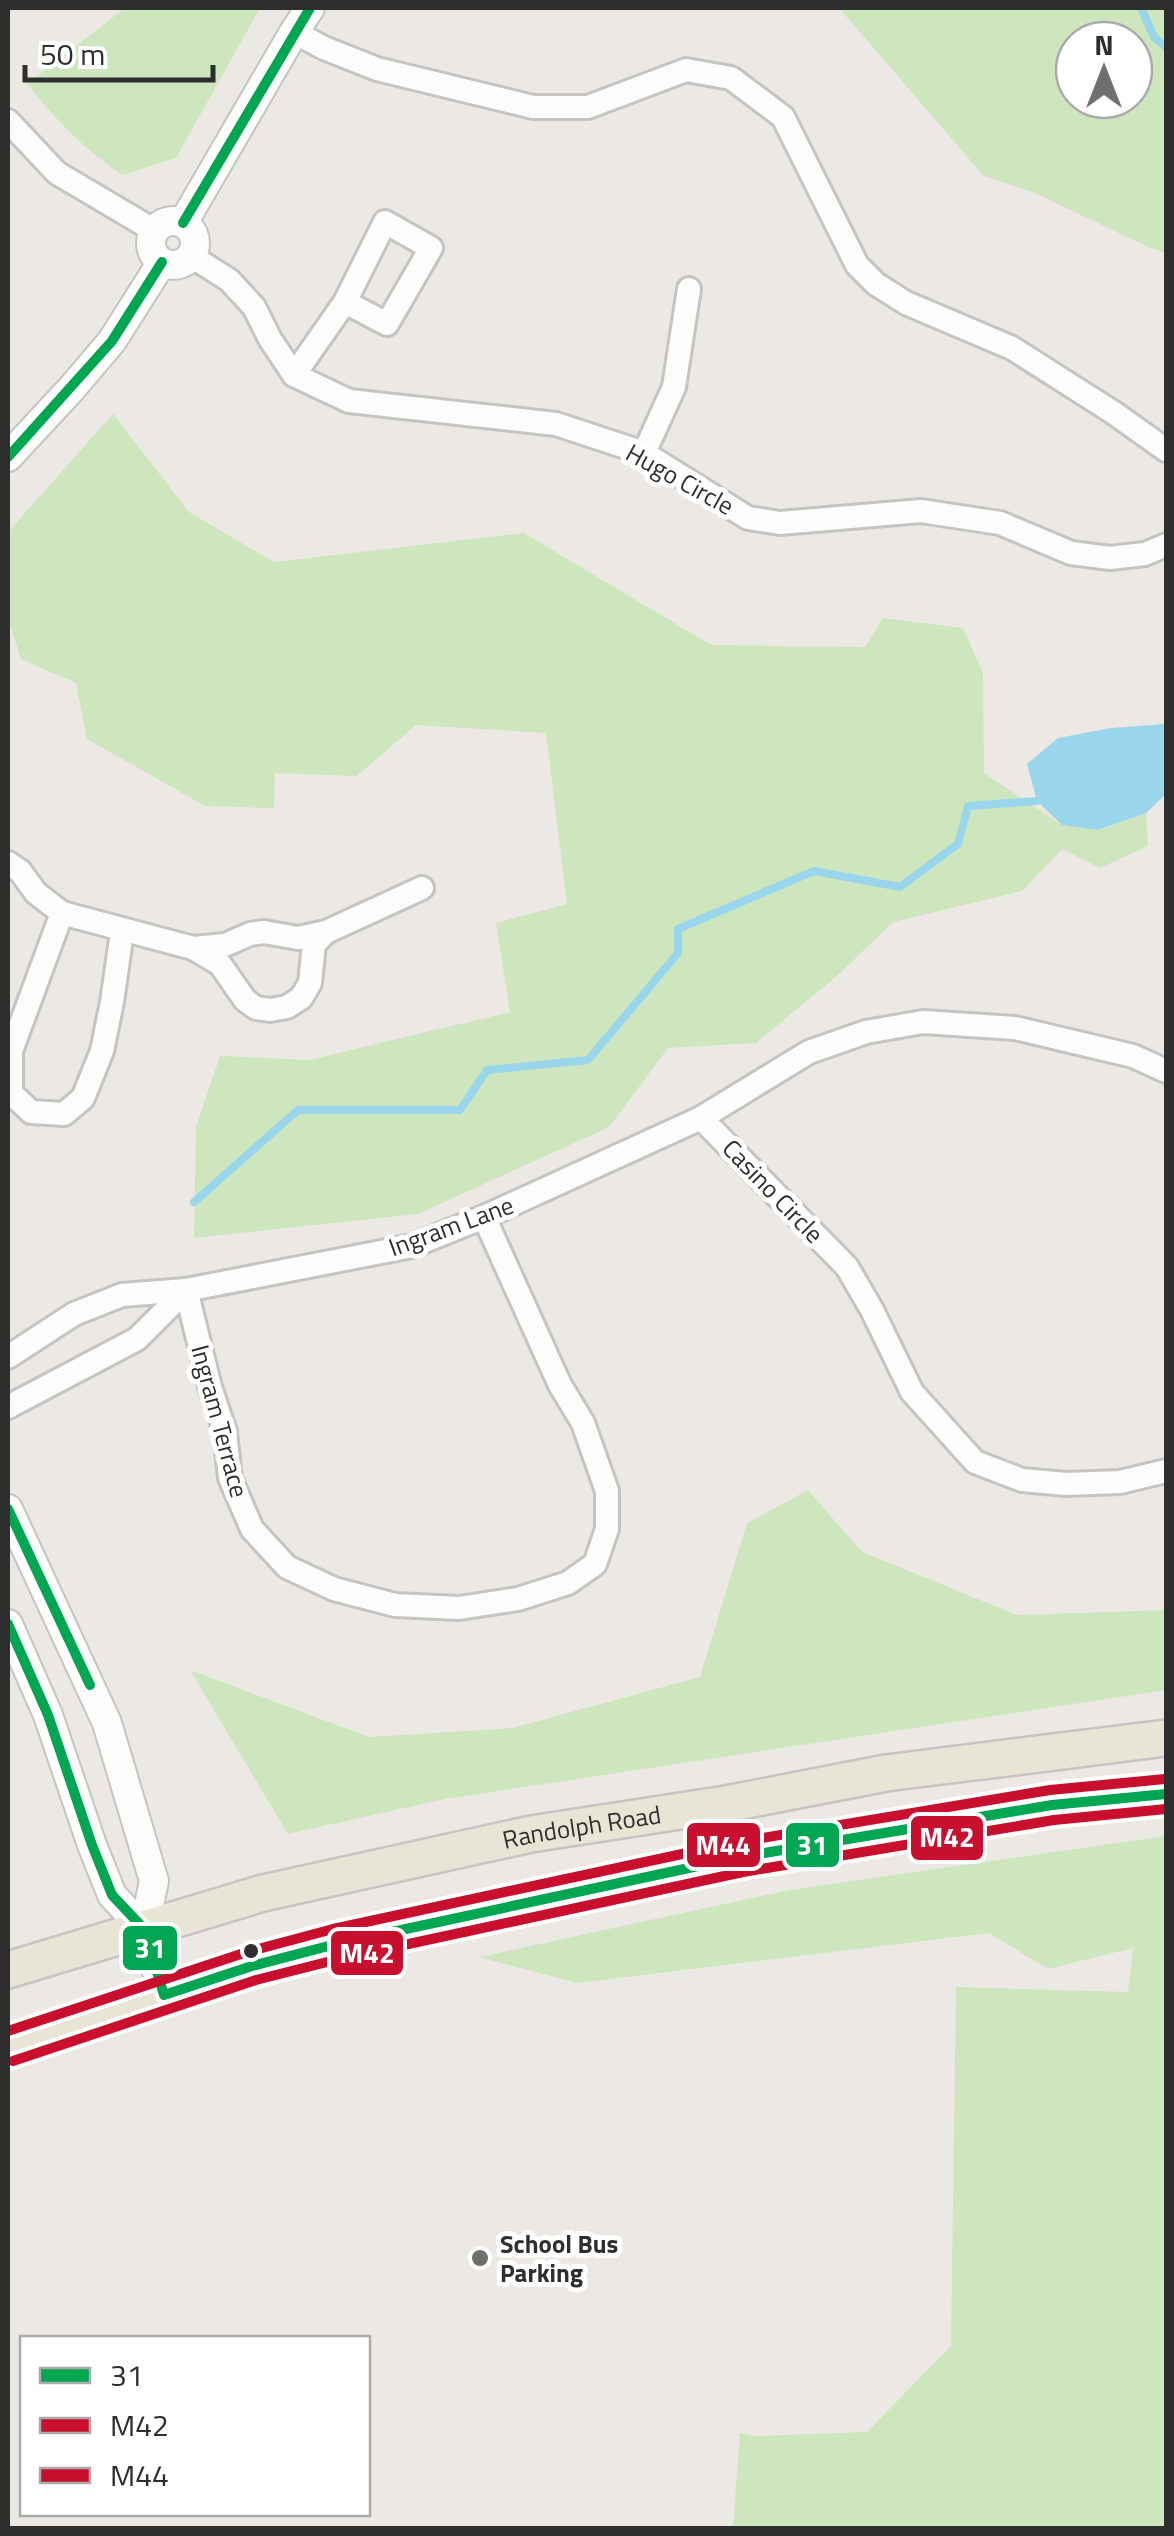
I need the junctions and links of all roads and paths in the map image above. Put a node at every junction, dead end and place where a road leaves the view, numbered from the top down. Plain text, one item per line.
1 (310, 8) edge
2 (294, 32) junction
3 (8, 121) edge
4 (183, 223) junction
5 (155, 231) junction
6 (191, 256) junction
7 (162, 262) junction
8 (688, 289) dead end
9 (344, 302) dead end
10 (294, 374) junction
11 (1166, 450) edge
12 (644, 453) junction
13 (8, 457) edge
14 (1166, 545) edge
15 (8, 863) edge
16 (422, 888) dead end
17 (62, 913) junction
18 (124, 931) junction
19 (326, 932) junction
20 (193, 948) junction
21 (1166, 1072) edge
22 (702, 1118) junction
23 (484, 1217) junction
24 (186, 1290) junction
25 (8, 1357) edge
26 (8, 1407) edge
27 (1166, 1471) edge
28 (8, 1508) edge
29 (8, 1624) edge
30 (1166, 1738) edge
31 (1166, 1794) edge
32 (144, 1929) junction
33 (8, 1970) edge
34 (164, 1996) junction
35 (8, 2047) edge

1 - 2 street
2 - 4 street
2 - 11 street
3 - 5 street
4 - 5 street
4 - 6 street
5 - 7 street
6 - 7 street
6 - 10 street
7 - 13 street
8 - 12 street
9 - 10 street
10 - 12 street, Hugo Circle
12 - 14 street, Hugo Circle
15 - 17 street
16 - 19 street
17 - 18 street
17 - 18 street
18 - 20 street
19 - 20 street
19 - 20 street
21 - 22 street, Casino Circle
22 - 23 street, Ingram Lane
22 - 27 street, Casino Circle
23 - 24 street, Ingram Lane
23 - 24 street, Ingram Terrace
24 - 25 street, Ingram Lane
24 - 26 street
28 - 32 street
29 - 32 street
30 - 32 main road, Randolph Road
31 - 34 main road
32 - 33 main road, Randolph Road
32 - 34 street
34 - 35 main road

